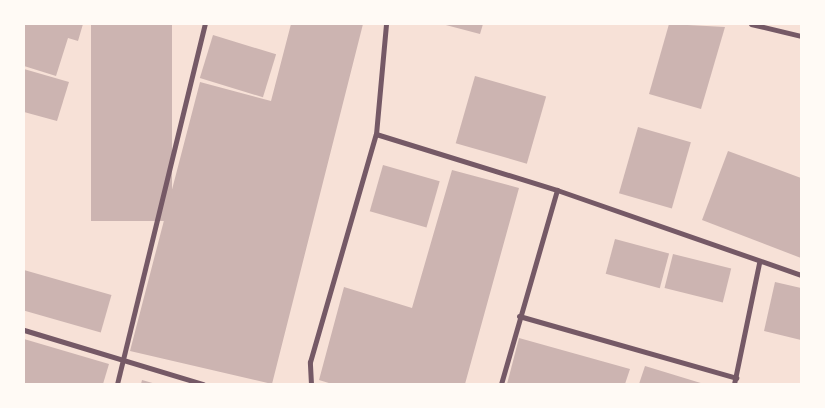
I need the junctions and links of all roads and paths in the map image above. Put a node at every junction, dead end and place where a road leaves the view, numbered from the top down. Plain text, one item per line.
1 (205, 24) edge
2 (386, 24) edge
3 (751, 24) edge
4 (801, 36) edge
5 (376, 134) junction
6 (557, 190) junction
7 (759, 263) junction
8 (801, 275) edge
9 (519, 316) junction
10 (24, 330) edge
11 (123, 362) junction
12 (735, 381) edge
13 (117, 384) edge
14 (203, 384) edge
15 (311, 384) edge
16 (501, 384) edge

1 - 11 street
2 - 5 street
3 - 4 street
5 - 6 street
5 - 15 street
6 - 7 street
6 - 9 street
7 - 8 street
7 - 12 street
9 - 12 street
9 - 16 street
10 - 11 street
11 - 13 street
11 - 14 street

